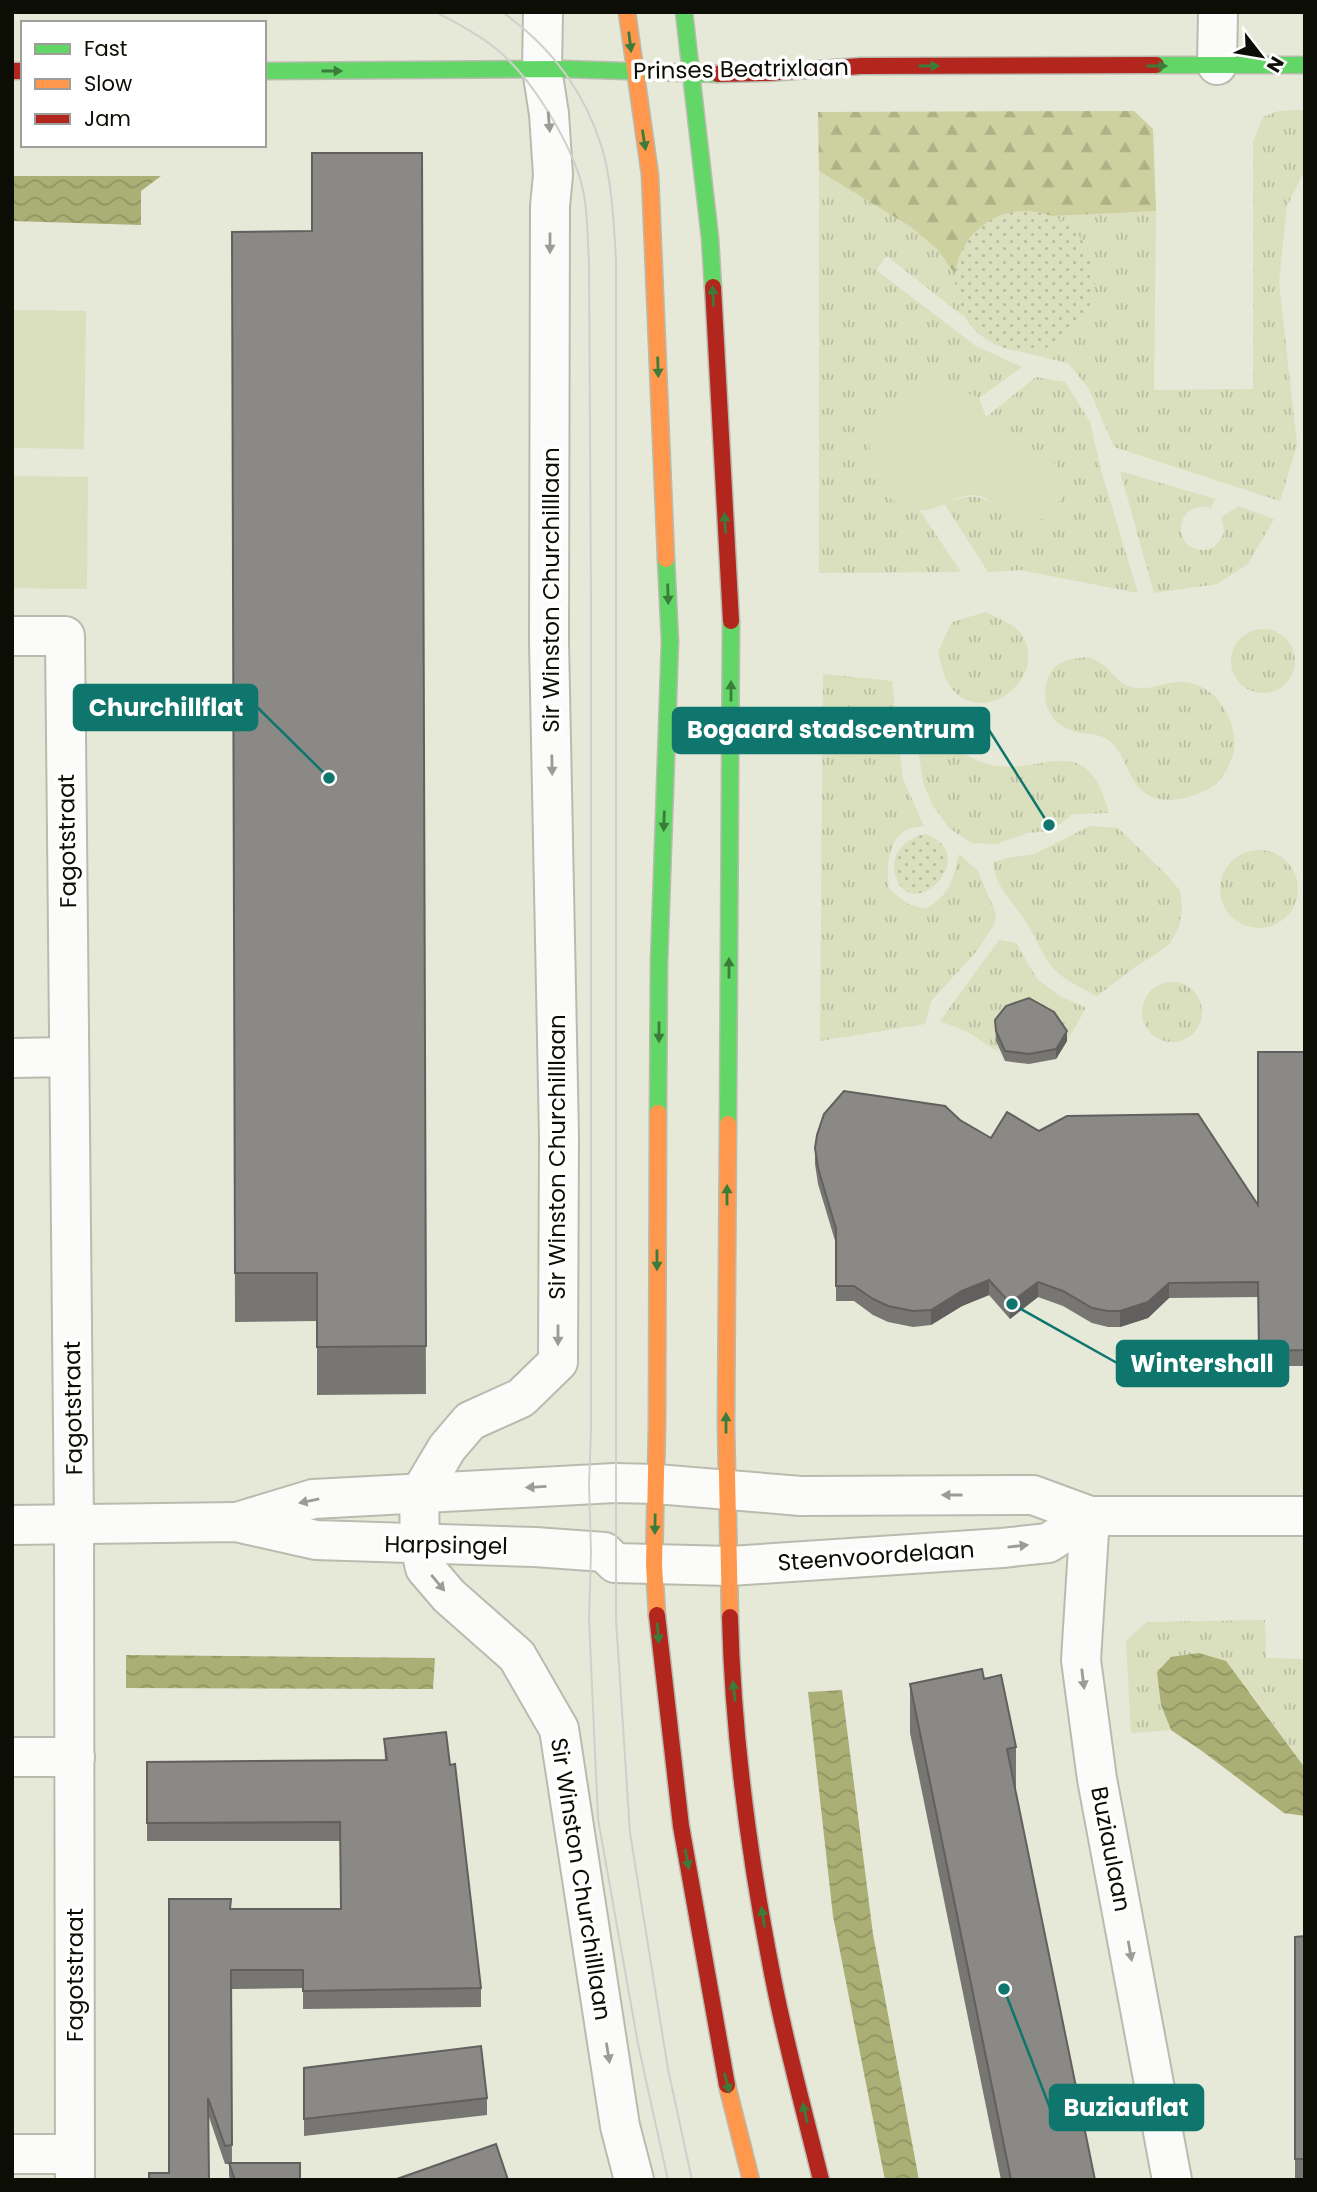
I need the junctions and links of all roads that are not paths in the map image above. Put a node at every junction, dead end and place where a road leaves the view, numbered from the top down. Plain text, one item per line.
1 (543, 12) edge
2 (627, 12) edge
3 (684, 12) edge
4 (1218, 12) edge
5 (1217, 65) junction
6 (1305, 65) edge
7 (542, 69) junction
8 (266, 71) edge
9 (634, 72) junction
10 (690, 74) junction
11 (12, 636) edge
12 (69, 1057) junction
13 (12, 1058) edge
14 (656, 1484) junction
15 (727, 1491) junction
16 (419, 1495) junction
17 (1090, 1516) junction
18 (1305, 1516) edge
19 (236, 1522) junction
20 (12, 1525) edge
21 (75, 1525) junction
22 (421, 1545) junction
23 (654, 1565) junction
24 (730, 1566) junction
25 (12, 1757) edge
26 (75, 1757) junction
27 (12, 2154) edge
28 (75, 2167) edge
29 (634, 2180) edge
30 (751, 2180) edge
31 (821, 2180) edge
32 (1172, 2180) edge

1 - 7 street, Sir Winston Churchilllaan
2 -> 9 street
3 - 10 street
4 - 5 street
5 - 6 street, Prinses Beatrixlaan
10 -> 5 street, Prinses Beatrixlaan
8 -> 7 street, Prinses Beatrixlaan
7 - 9 street, Prinses Beatrixlaan
7 -> 16 street, Sir Winston Churchilllaan
9 - 10 street, Prinses Beatrixlaan
9 -> 14 street
15 -> 10 street
11 - 12 street, Fagotstraat
12 - 13 street
12 - 21 street, Fagotstraat
14 - 15 street
14 -> 16 street, Harpsingel
14 -> 23 street
17 -> 15 street
15 - 24 street
16 -> 19 street, Harpsingel
16 - 22 street, Sir Winston Churchilllaan
17 - 18 street
24 -> 17 street, Steenvoordelaan
17 -> 32 street, Buziaulaan
19 - 21 street, Harpsingel
19 - 22 street, Harpsingel
20 - 21 street, Harpsingel
21 - 26 street, Fagotstraat
22 - 23 street, Harpsingel
22 -> 29 street, Sir Winston Churchilllaan
23 - 24 street, Steenvoordelaan
23 -> 30 street
31 -> 24 street
25 - 26 street
26 - 28 street, Fagotstraat
27 - 28 street

